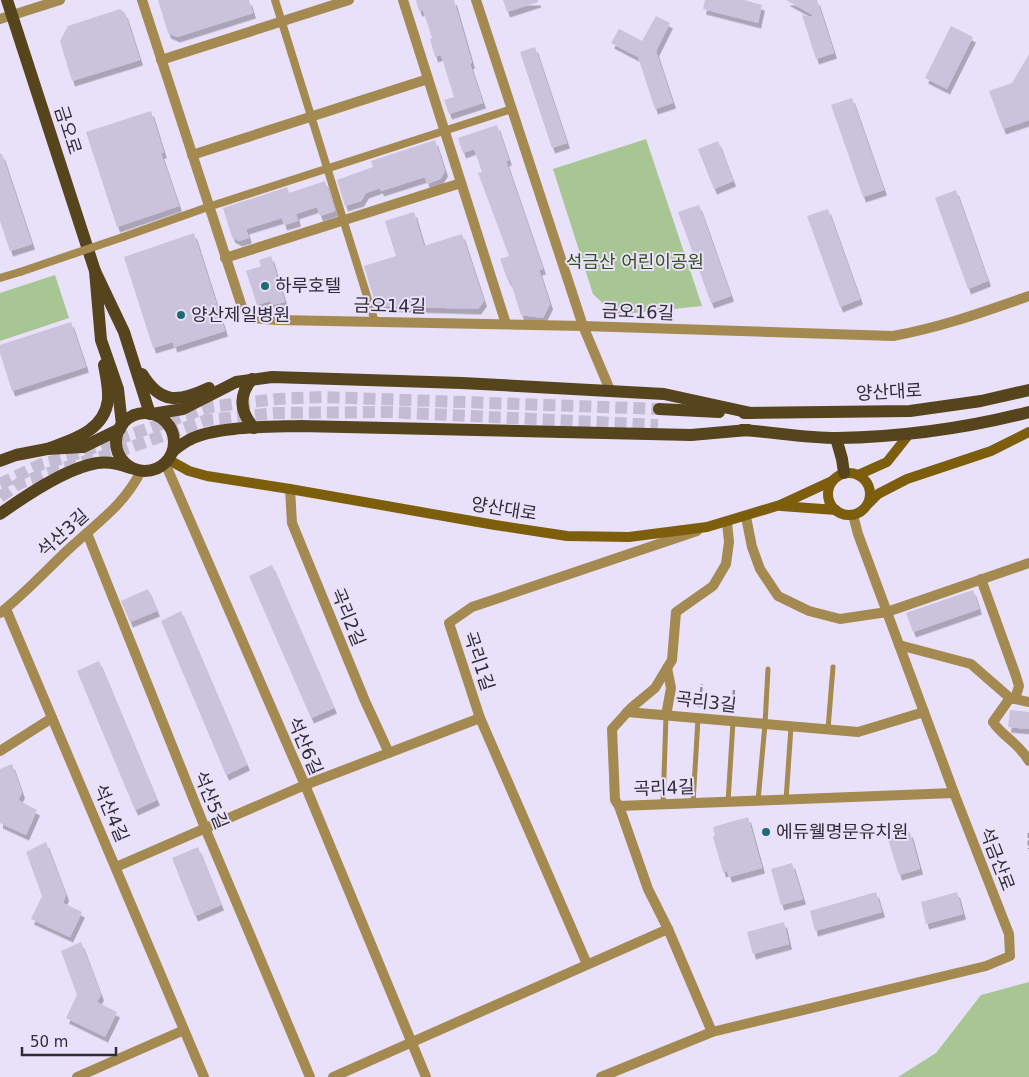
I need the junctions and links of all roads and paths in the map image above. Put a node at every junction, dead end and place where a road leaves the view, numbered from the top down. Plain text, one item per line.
1 (7, 0) edge
2 (60, 0) edge
3 (142, 0) edge
4 (275, 0) edge
5 (350, 0) edge
6 (403, 0) edge
7 (476, 0) edge
8 (6, 17) edge
9 (282, 22) junction
10 (161, 60) junction
11 (428, 79) junction
12 (512, 109) junction
13 (312, 117) junction
14 (444, 130) junction
15 (192, 155) junction
16 (327, 168) junction
17 (461, 183) junction
18 (208, 207) junction
19 (344, 220) junction
20 (225, 258) junction
21 (95, 271) junction
22 (0, 278) edge
23 (1029, 296) edge
24 (375, 322) junction
25 (506, 324) junction
26 (583, 326) junction
27 (101, 340) junction
28 (132, 358) junction
29 (252, 379) junction
30 (236, 382) junction
31 (610, 390) junction
32 (1029, 390) edge
33 (659, 409) tunnel mouth
34 (1029, 412) edge
35 (751, 413) junction
36 (151, 414) junction
37 (658, 425) tunnel mouth
38 (121, 427) junction
39 (254, 428) junction
40 (748, 430) junction
41 (1029, 432) edge
42 (910, 433) junction
43 (836, 438) junction
44 (47, 449) junction
45 (169, 458) junction
46 (0, 461) edge
47 (137, 470) junction
48 (844, 473) junction
49 (858, 475) junction
50 (832, 481) junction
51 (290, 489) junction
52 (868, 504) junction
53 (780, 505) junction
54 (836, 510) junction
55 (0, 514) edge
56 (853, 515) junction
57 (746, 517) junction
58 (727, 522) junction
59 (707, 527) junction
60 (87, 533) junction
61 (1029, 563) edge
62 (981, 579) junction
63 (3, 611) edge
64 (887, 612) junction
65 (899, 645) junction
66 (833, 667) dead end
67 (667, 668) junction
68 (768, 669) dead end
69 (702, 684) dead end
70 (734, 688) dead end
71 (1013, 699) junction
72 (1029, 702) edge
73 (627, 712) junction
74 (924, 712) junction
75 (666, 716) junction
76 (52, 718) junction
77 (480, 718) junction
78 (698, 719) junction
79 (733, 722) junction
80 (765, 724) junction
81 (791, 726) junction
82 (828, 730) junction
83 (0, 751) edge
84 (389, 753) junction
85 (1029, 761) edge
86 (305, 785) junction
87 (954, 793) junction
88 (786, 800) junction
89 (758, 801) junction
90 (728, 802) junction
91 (693, 804) junction
92 (663, 805) junction
93 (619, 806) junction
94 (205, 828) junction
95 (1029, 833) edge
96 (1029, 849) edge
97 (116, 867) junction
98 (668, 930) junction
99 (587, 964) junction
100 (184, 1030) junction
101 (712, 1032) junction
102 (412, 1043) junction
103 (77, 1077) edge
104 (204, 1077) edge
105 (310, 1077) edge
106 (332, 1077) edge
107 (426, 1077) edge
108 (601, 1077) edge

1 - 8 main road, 금오로
2 - 8 street
3 - 10 street, 금오14길
4 - 9 street
5 - 9 street
6 - 11 street
7 - 12 street, 금오16길
8 - 21 main road, 금오로
9 - 10 street
9 - 13 street
10 - 15 street, 금오14길
11 - 13 street
11 - 14 street
12 - 14 street
12 - 26 street, 금오16길
13 - 15 street
13 - 16 street
14 - 16 street
14 - 17 street
15 - 18 street, 금오14길
16 - 18 street
16 - 19 street
17 - 19 street
17 - 25 street
18 - 20 street, 금오14길
18 - 22 street, bridge
19 - 20 street
19 - 24 street
20 - 24 street, 금오14길
21 - 27 main road, 금오로
21 - 28 main road, 금오로
23 - 26 street, 금오16길
24 - 25 street, 금오14길
25 - 26 street, 금오14길
26 - 31 street
27 - 38 main road, 금오로
27 - 44 main road
28 - 30 main road
28 - 36 main road, 금오로
29 - 30 main road
29 - 31 main road
29 - 39 main road
30 - 36 main road
31 - 35 main road
32 - 35 main road, 양산대로
33 - 35 main road, 양산대로
34 - 42 main road
36 - 38 main road
36 - 45 main road
37 - 40 main road
38 - 44 main road
38 - 47 main road
39 - 40 main road
39 - 45 main road
40 - 43 main road
41 - 52 main road
42 - 43 main road
42 - 49 main road
43 - 48 main road
44 - 46 main road
45 - 47 main road
45 - 51 main road, 양산대로
45 - 86 street, 석산6길
47 - 55 main road
47 - 60 street, 석산3길
48 - 49 main road
48 - 50 main road
49 - 52 main road
50 - 53 main road, 양산대로
50 - 54 main road
51 - 59 main road, 양산대로
51 - 84 street, 곡리2길
52 - 56 main road
53 - 54 main road
53 - 57 main road, 양산대로
54 - 56 main road
56 - 64 street, 석금산로
57 - 58 main road, 양산대로
57 - 64 street
58 - 59 main road, 양산대로
58 - 67 street, 곡리3길
59 - 77 street, 곡리1길
60 - 63 street, 석산3길
60 - 94 street, 석산5길
61 - 62 street
62 - 64 street
62 - 71 street
63 - 76 street, 석산4길
64 - 65 street, 석금산로
65 - 71 street
65 - 74 street, 석금산로
66 - 82 lane
67 - 73 street
67 - 75 street, 곡리3길
68 - 80 lane
69 - 78 path
70 - 79 path
71 - 72 street
71 - 85 street
73 - 75 street
73 - 93 street
74 - 82 street, 곡리3길
74 - 87 street, 석금산로
75 - 78 street, 곡리3길
75 - 92 lane
76 - 83 street
76 - 97 street, 석산4길
77 - 84 street
77 - 99 street, 곡리1길
78 - 79 street, 곡리3길
78 - 91 lane
79 - 80 street, 곡리3길
79 - 90 lane
80 - 81 street, 곡리3길
80 - 89 lane
81 - 82 street, 곡리3길
81 - 88 lane
84 - 86 street
86 - 94 street
86 - 102 street, 석산6길
87 - 88 street, 곡리4길
87 - 101 street, 석금산로
88 - 89 street, 곡리4길
89 - 90 street, 곡리4길
90 - 91 street, 곡리4길
91 - 92 street, 곡리4길
92 - 93 street, 곡리4길
93 - 98 street, 곡리4길
94 - 97 street
94 - 105 street, 석산5길
95 - 96 path
97 - 100 street, 석산4길
98 - 99 street
98 - 101 street, 곡리4길
99 - 102 street
100 - 103 street
100 - 104 street, 석산4길
101 - 108 street, 석금산로
102 - 106 street
102 - 107 street, 석산6길

